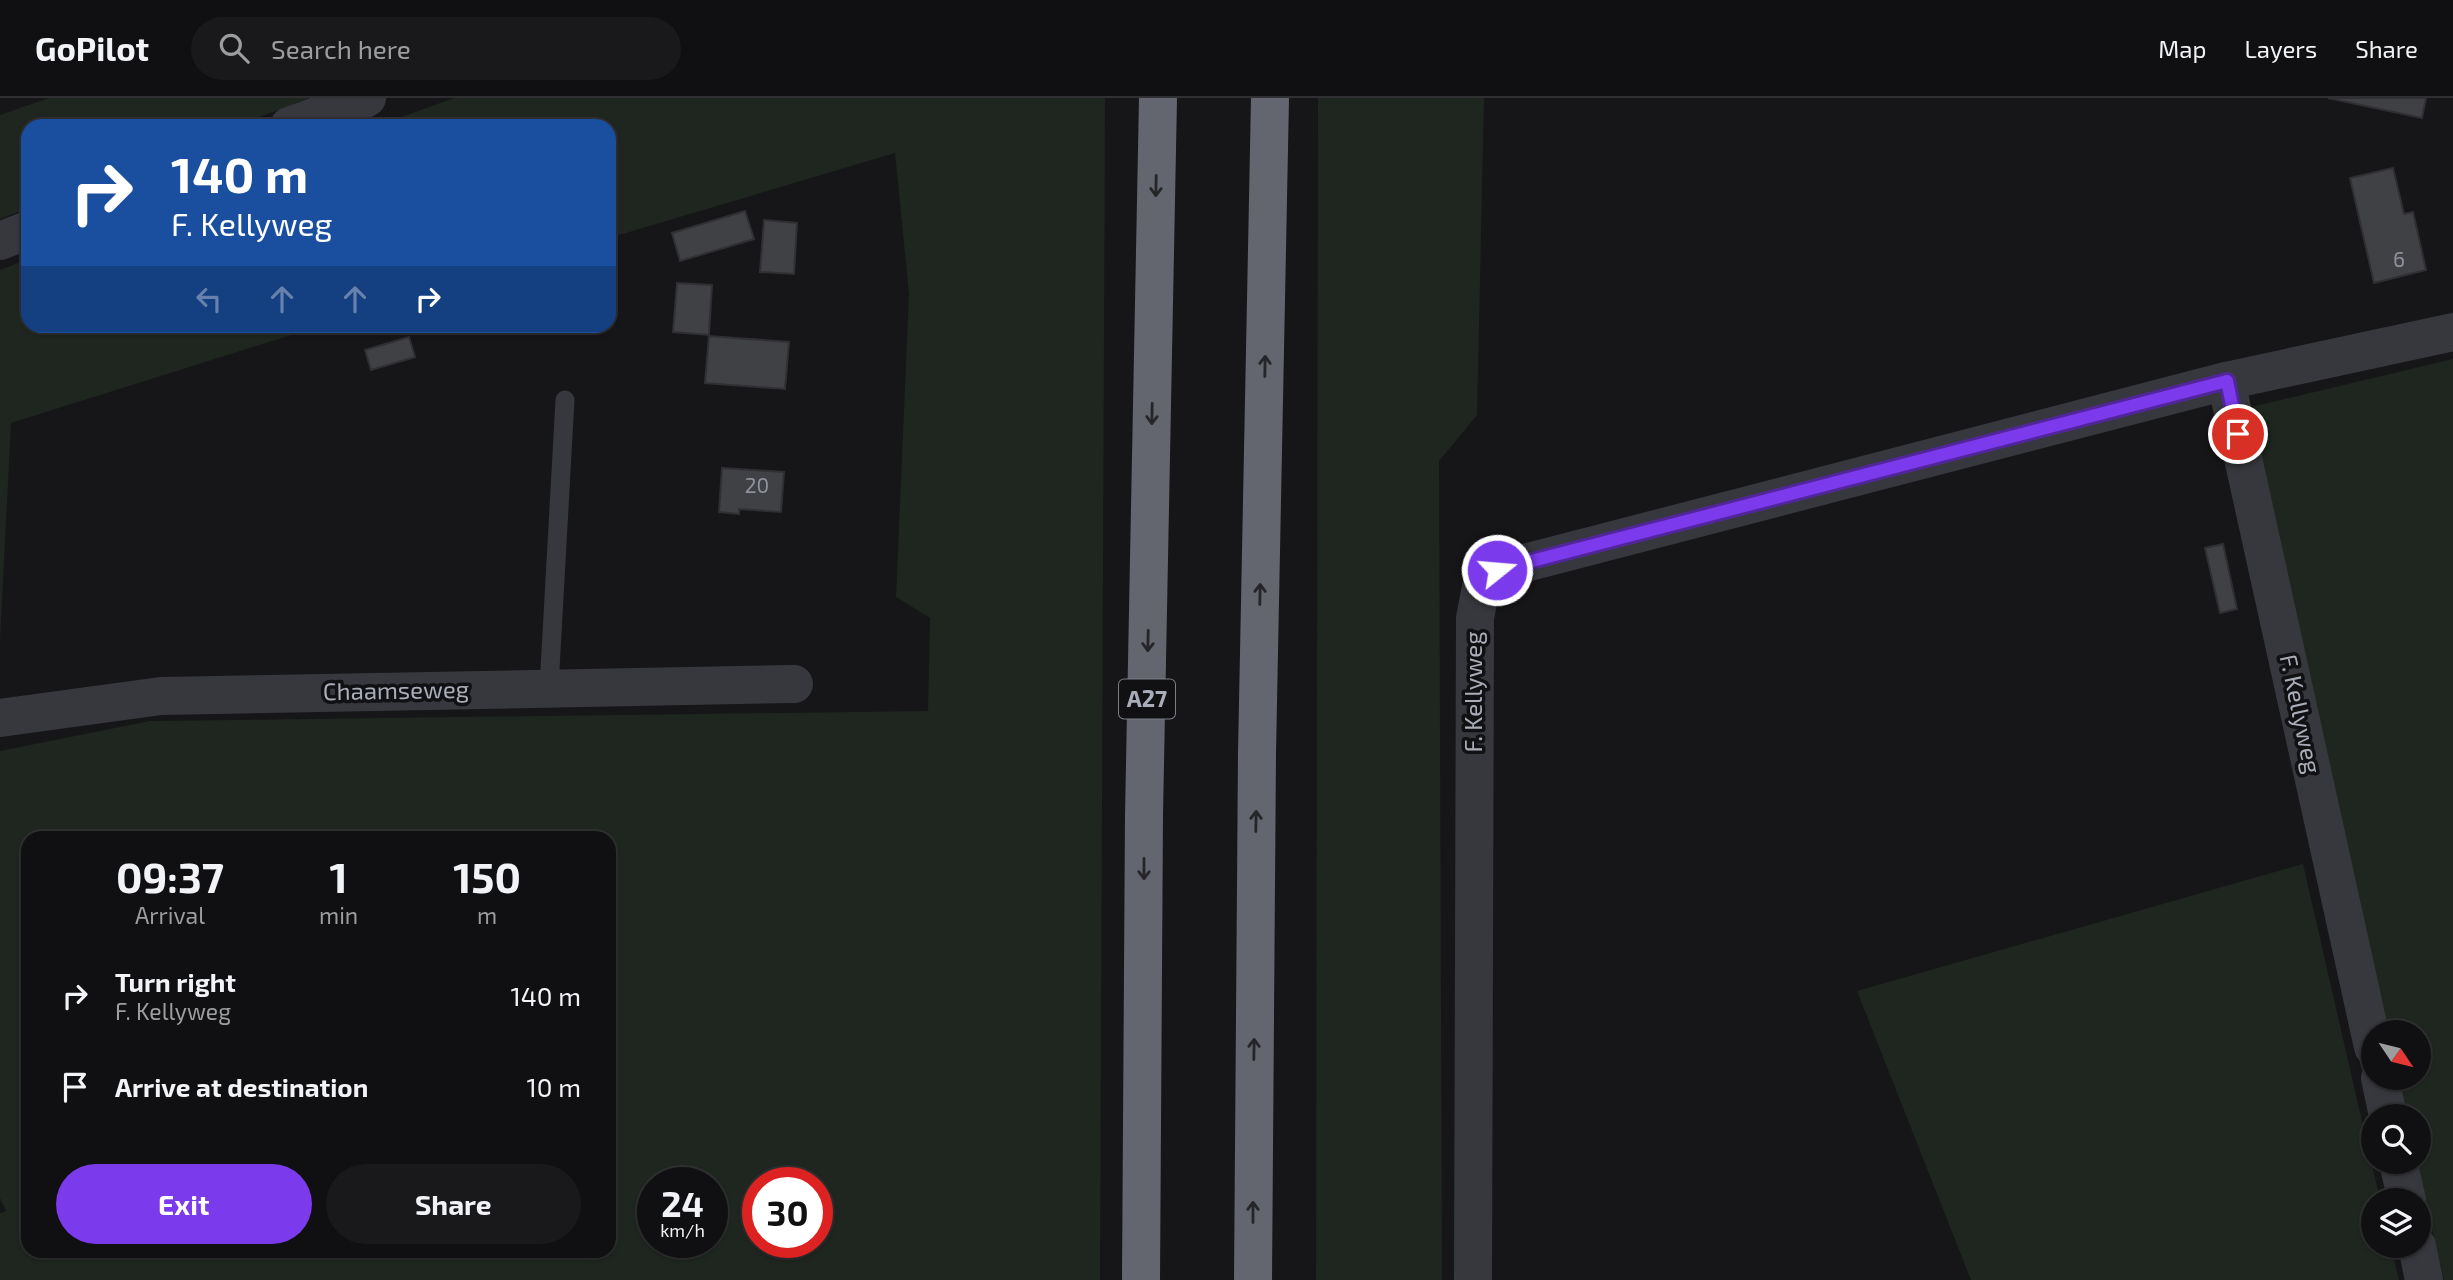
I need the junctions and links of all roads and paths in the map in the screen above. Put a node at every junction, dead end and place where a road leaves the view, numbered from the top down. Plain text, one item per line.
1 (367, 98) edge
2 (1270, 98) edge
3 (1157, 105) edge
4 (308, 119) edge
5 (21, 233) edge
6 (0, 242) edge
7 (2453, 332) edge
8 (2227, 381) junction
9 (565, 400) dead end
10 (794, 684) dead end
11 (549, 687) junction
12 (0, 718) edge
13 (2367, 1020) edge
14 (2419, 1258) edge
15 (1140, 1280) edge
16 (1253, 1280) edge
17 (1473, 1280) edge
18 (2424, 1280) edge

1 - 4 street
16 -> 2 highway
3 -> 15 highway, A27
5 - 6 street
7 - 8 street, F. Kellyweg
8 - 13 street, F. Kellyweg
8 - 17 street, F. Kellyweg
9 - 11 lane
10 - 11 street, Chaamseweg
11 - 12 street, Chaamseweg
14 - 18 street

